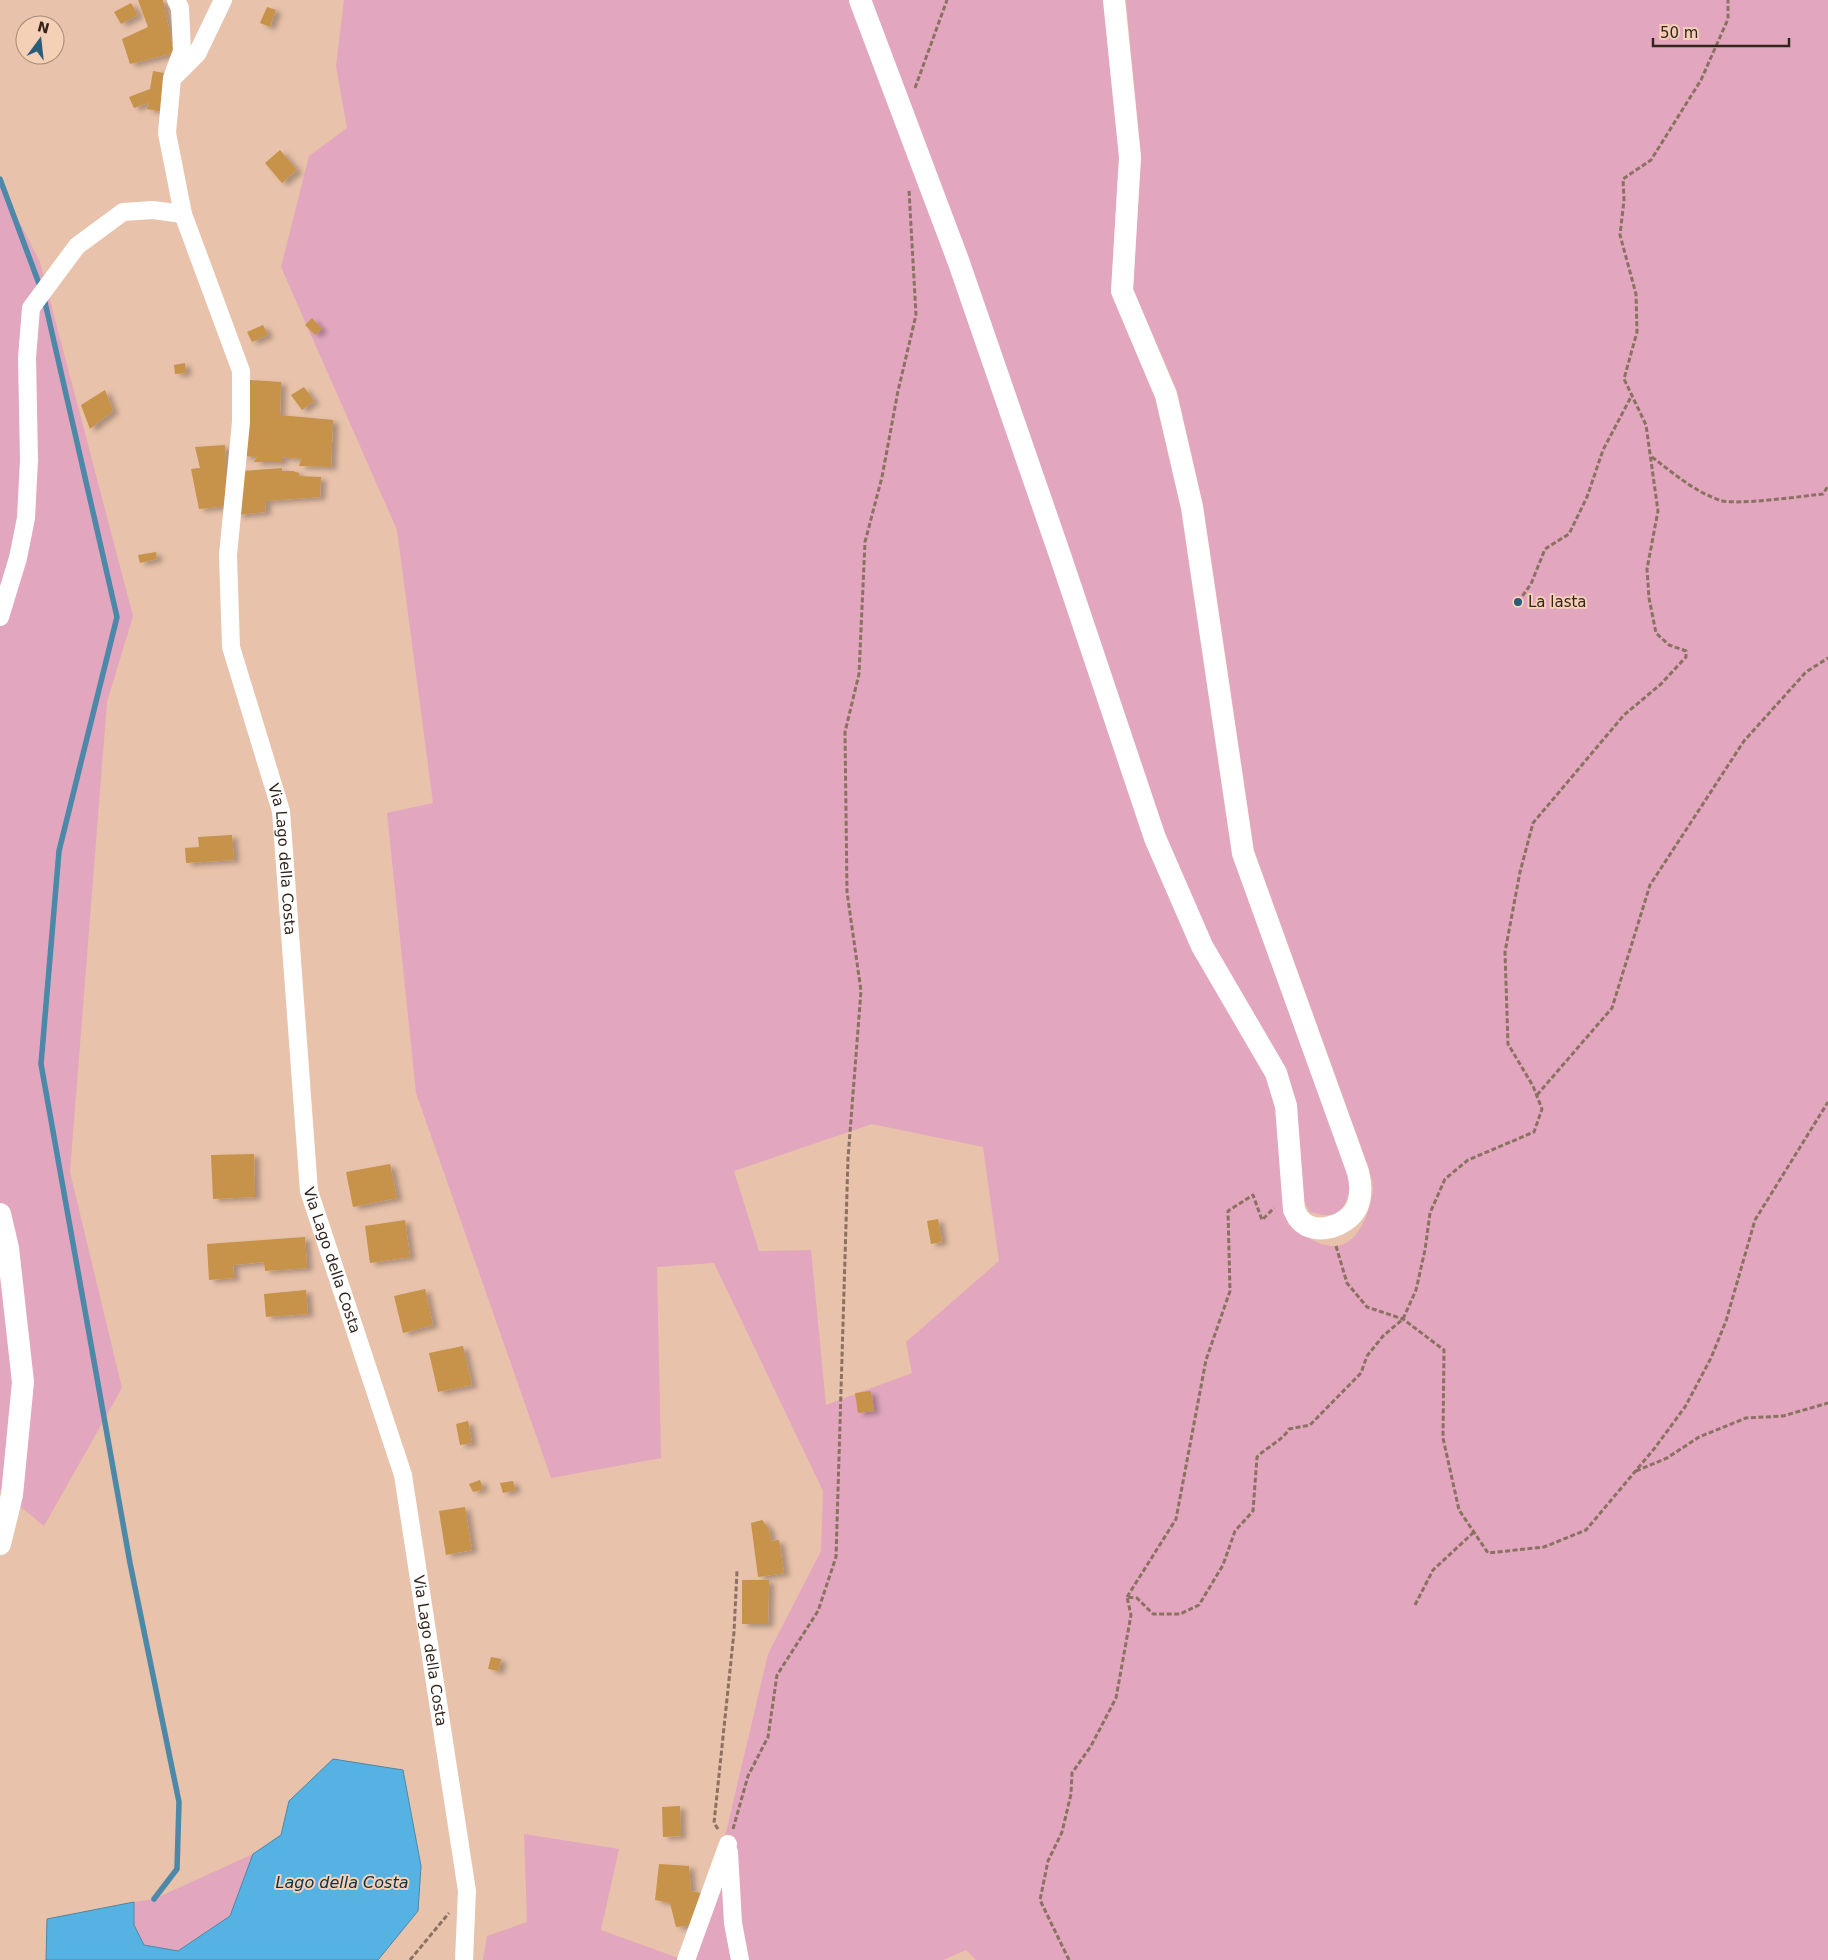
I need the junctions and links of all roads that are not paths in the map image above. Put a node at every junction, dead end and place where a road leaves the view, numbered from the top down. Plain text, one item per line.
1 (176, 0) edge
2 (223, 0) edge
3 (860, 0) edge
4 (1114, 0) edge
5 (172, 78) junction
6 (183, 214) junction
7 (0, 617) edge
8 (0, 1214) edge
9 (0, 1544) edge
10 (464, 1960) edge
11 (686, 1960) edge
12 (740, 1960) edge

1 - 5 street, Via Lago della Costa
2 - 5 street
3 - 4 main road
5 - 6 street, Via Lago della Costa
6 - 7 street
6 - 10 street, Via Lago della Costa
8 - 9 main road
11 - 12 street

